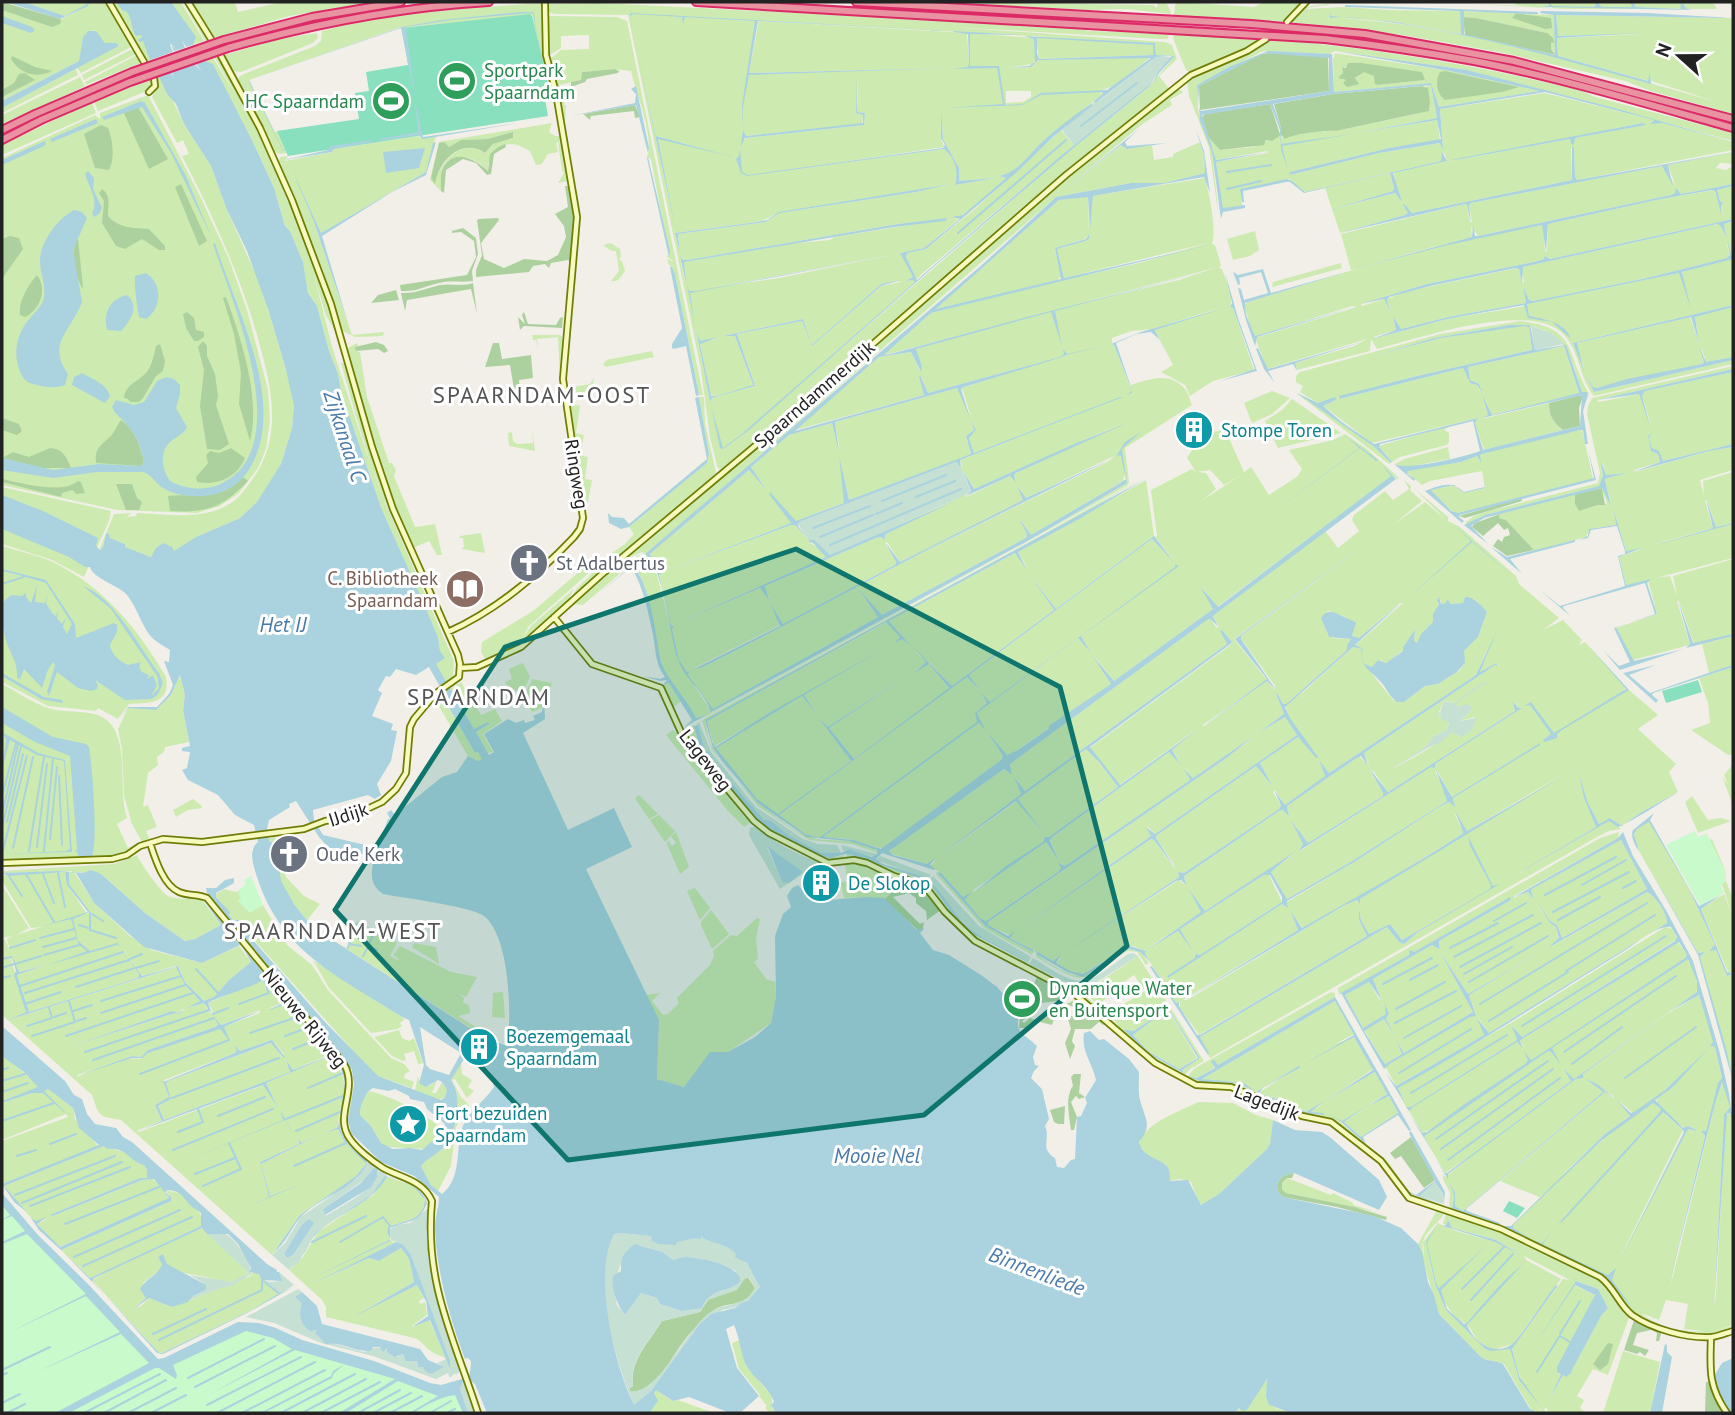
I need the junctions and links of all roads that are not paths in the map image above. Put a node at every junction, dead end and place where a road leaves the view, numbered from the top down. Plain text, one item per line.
1 (109, 2) edge
2 (188, 2) edge
3 (401, 2) edge
4 (489, 2) edge
5 (696, 2) edge
6 (856, 2) edge
7 (1306, 2) edge
8 (545, 4) dead end
9 (1287, 22) tunnel mouth
10 (211, 39) dead end
11 (1266, 39) tunnel mouth
12 (221, 55) dead end
13 (144, 62) dead end
14 (154, 78) dead end
15 (149, 92) dead end
16 (1733, 118) edge
17 (1733, 128) edge
18 (2, 130) edge
19 (2, 140) edge
20 (554, 617) junction
21 (448, 632) junction
22 (460, 668) junction
23 (150, 843) junction
24 (2, 863) edge
25 (828, 863) joint
26 (1733, 1331) edge
27 (1711, 1337) junction
28 (478, 1413) edge
29 (1727, 1413) edge

1 - 13 street
2 - 10 street
3 - 18 highway, bridge
4 - 19 highway, bridge
5 - 17 highway
6 - 16 highway
7 - 9 street
8 - 21 street, Ringweg
11 - 20 street, Spaarndammerdijk
12 - 21 street
14 - 15 street
20 - 22 street, Spaarndammerdijk
20 - 25 street, Lageweg
21 - 22 street
22 - 23 street, IJdijk
23 - 24 street
23 - 28 street, Nieuwe Rijweg
25 - 27 street, Lagedijk
26 - 27 street
27 - 29 street

